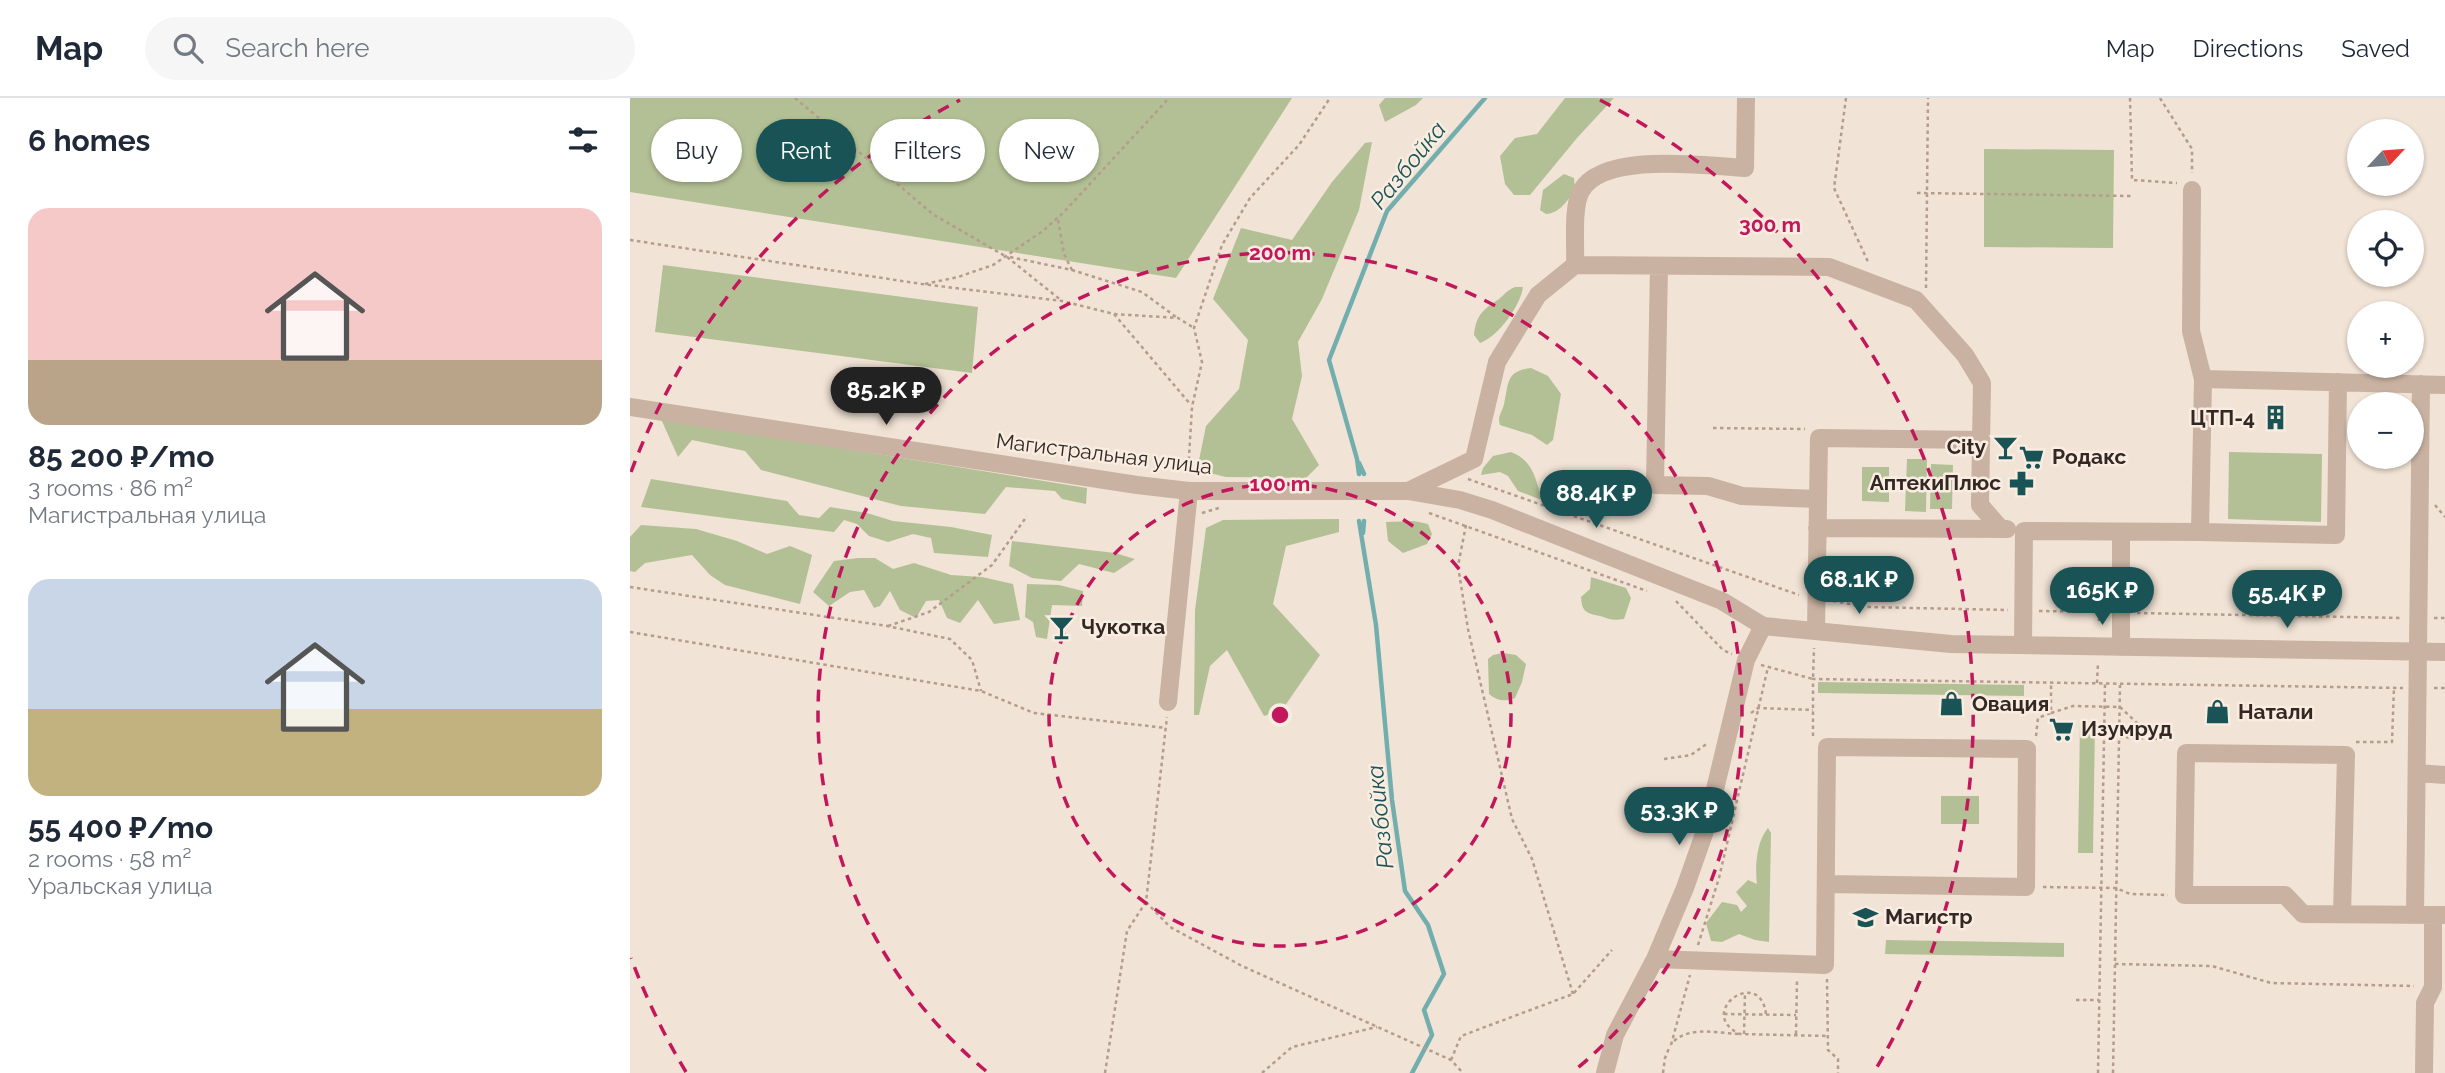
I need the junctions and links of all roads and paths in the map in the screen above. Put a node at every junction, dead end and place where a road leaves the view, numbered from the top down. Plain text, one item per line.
1 (795, 98) edge
2 (1169, 98) edge
3 (1330, 98) edge
4 (1746, 98) edge
5 (1846, 98) edge
6 (1928, 98) edge
7 (2130, 98) edge
8 (2161, 98) edge
9 (2192, 190) junction
10 (1917, 193) dead end
11 (1927, 193) junction
12 (2132, 196) dead end
13 (1057, 218) junction
14 (630, 240) edge
15 (1007, 257) junction
16 (1575, 265) junction
17 (1659, 266) junction
18 (1072, 270) junction
19 (922, 284) junction
20 (1878, 286) junction
21 (1926, 294) dead end
22 (1062, 301) junction
23 (1114, 314) junction
24 (1178, 318) junction
25 (1194, 328) junction
26 (2203, 379) junction
27 (2339, 382) junction
28 (2421, 384) junction
29 (2445, 385) edge
30 (630, 407) edge
31 (1192, 407) junction
32 (1713, 428) dead end
33 (1720, 428) dead end
34 (1981, 440) junction
35 (1448, 472) junction
36 (1189, 491) junction
37 (1408, 491) junction
38 (1818, 499) junction
39 (1426, 512) dead end
40 (1027, 516) dead end
41 (1466, 525) junction
42 (1606, 527) dead end
43 (1817, 528) junction
44 (2001, 529) junction
45 (2024, 531) junction
46 (2121, 531) junction
47 (2200, 533) junction
48 (630, 587) edge
49 (1650, 592) dead end
50 (1676, 601) dead end
51 (2099, 612) dead end
52 (2098, 621) dead end
53 (887, 626) junction
54 (1763, 626) junction
55 (1815, 631) junction
56 (630, 632) edge
57 (2023, 645) junction
58 (2121, 647) junction
59 (1723, 650) dead end
60 (2419, 652) junction
61 (2445, 652) edge
62 (2098, 659) dead end
63 (1813, 679) junction
64 (2050, 682) junction
65 (2097, 684) junction
66 (2105, 684) junction
67 (2120, 685) junction
68 (2394, 687) junction
69 (2418, 688) junction
70 (2445, 688) edge
71 (981, 691) junction
72 (1168, 702) joint
73 (2104, 707) junction
74 (2120, 707) junction
75 (1758, 708) junction
76 (1813, 710) junction
77 (2050, 713) junction
78 (1166, 727) junction
79 (2119, 737) junction
80 (2154, 738) junction
81 (1827, 747) junction
82 (2027, 749) junction
83 (2186, 753) junction
84 (2346, 755) junction
85 (2417, 774) junction
86 (2445, 775) edge
87 (1826, 884) junction
88 (2026, 887) junction
89 (2101, 888) junction
90 (2116, 888) junction
91 (2183, 895) junction
92 (1146, 902) junction
93 (2342, 914) junction
94 (2431, 915) edge
95 (1612, 950) dead end
96 (1655, 959) junction
97 (1694, 960) junction
98 (1797, 964) junction
99 (2115, 964) junction
100 (1825, 965) junction
101 (2433, 987) junction
102 (1745, 993) junction
103 (1573, 994) junction
104 (2076, 1000) dead end
105 (2099, 1000) junction
106 (1724, 1014) junction
107 (1745, 1014) junction
108 (1766, 1014) junction
109 (1796, 1015) junction
110 (1377, 1027) junction
111 (1742, 1034) junction
112 (1796, 1035) junction
113 (1828, 1036) junction
114 (1671, 1045) junction
115 (1451, 1060) junction
116 (1105, 1073) edge
117 (1262, 1073) edge
118 (1463, 1073) edge
119 (1605, 1073) edge
120 (1663, 1073) edge
121 (1838, 1073) edge
122 (2098, 1073) edge
123 (2113, 1073) edge
124 (2424, 1073) edge

1 - 15 path
2 - 13 path
3 - 25 path
4 - 16 street
5 - 20 path
6 - 11 path
7 - 9 path
8 - 9 path
9 - 26 street
10 - 11 path
11 - 12 path
11 - 21 path
13 - 15 path
13 - 18 path
14 - 19 path
15 - 18 path
15 - 19 path
15 - 22 path
16 - 17 street
16 - 35 street
17 - 20 street
17 - 38 street
18 - 24 path
19 - 22 path
20 - 34 street
22 - 23 path
23 - 24 path
23 - 31 path
24 - 25 path
25 - 31 path
26 - 27 street
26 - 47 street
27 - 28 street
27 - 47 street
28 - 29 street
28 - 60 street
30 - 36 street, Магистральная улица
31 - 36 path
32 - 33 path
34 - 38 street
34 - 44 street
35 - 37 street
35 - 42 path
36 - 37 street, Магистральная улица
36 - 72 street
37 - 54 street, Магистральная улица
38 - 43 street
39 - 41 path
40 - 53 path
41 - 49 path
41 - 103 path
43 - 44 street
43 - 55 street
44 - 45 street
45 - 46 street
45 - 57 street
46 - 47 street
46 - 58 street
48 - 53 path
50 - 59 path
51 - 52 path
53 - 71 path
54 - 55 street
54 - 96 street
55 - 57 street
55 - 63 path
56 - 71 path
57 - 58 street
58 - 60 street
60 - 61 street
60 - 69 street
62 - 65 path
63 - 64 path
63 - 75 path
63 - 76 path
64 - 65 path
64 - 77 path
65 - 66 path
66 - 67 path
66 - 73 path
67 - 68 path
67 - 74 path
68 - 69 path
68 - 84 path
69 - 70 path
69 - 85 street
71 - 78 path
72 - 78 path
73 - 74 path
73 - 77 path
73 - 89 path
74 - 79 path
74 - 80 path
75 - 76 path
75 - 97 path
76 - 81 path
77 - 82 path
78 - 92 path
79 - 80 path
79 - 90 path
80 - 83 path
81 - 82 street
81 - 87 street
82 - 88 street
83 - 84 street
83 - 91 street
84 - 93 street
85 - 86 street
85 - 94 street
87 - 88 street
87 - 100 street
88 - 89 path
89 - 90 path
89 - 105 path
90 - 91 path
90 - 99 path
91 - 93 street
92 - 110 path
92 - 116 path
93 - 94 street
94 - 101 street
95 - 103 path
96 - 97 street
96 - 119 street
97 - 98 street
97 - 114 path
98 - 100 street
98 - 109 path
99 - 101 path
99 - 123 path
100 - 113 path
101 - 124 street
102 - 106 path
102 - 107 path
102 - 108 path
103 - 115 path
104 - 105 path
105 - 122 path
106 - 107 path
106 - 111 path
107 - 108 path
107 - 111 path
108 - 109 path
109 - 112 path
110 - 115 path
110 - 117 path
111 - 112 path
111 - 114 path
112 - 113 path
113 - 121 path
114 - 120 path
115 - 118 path

